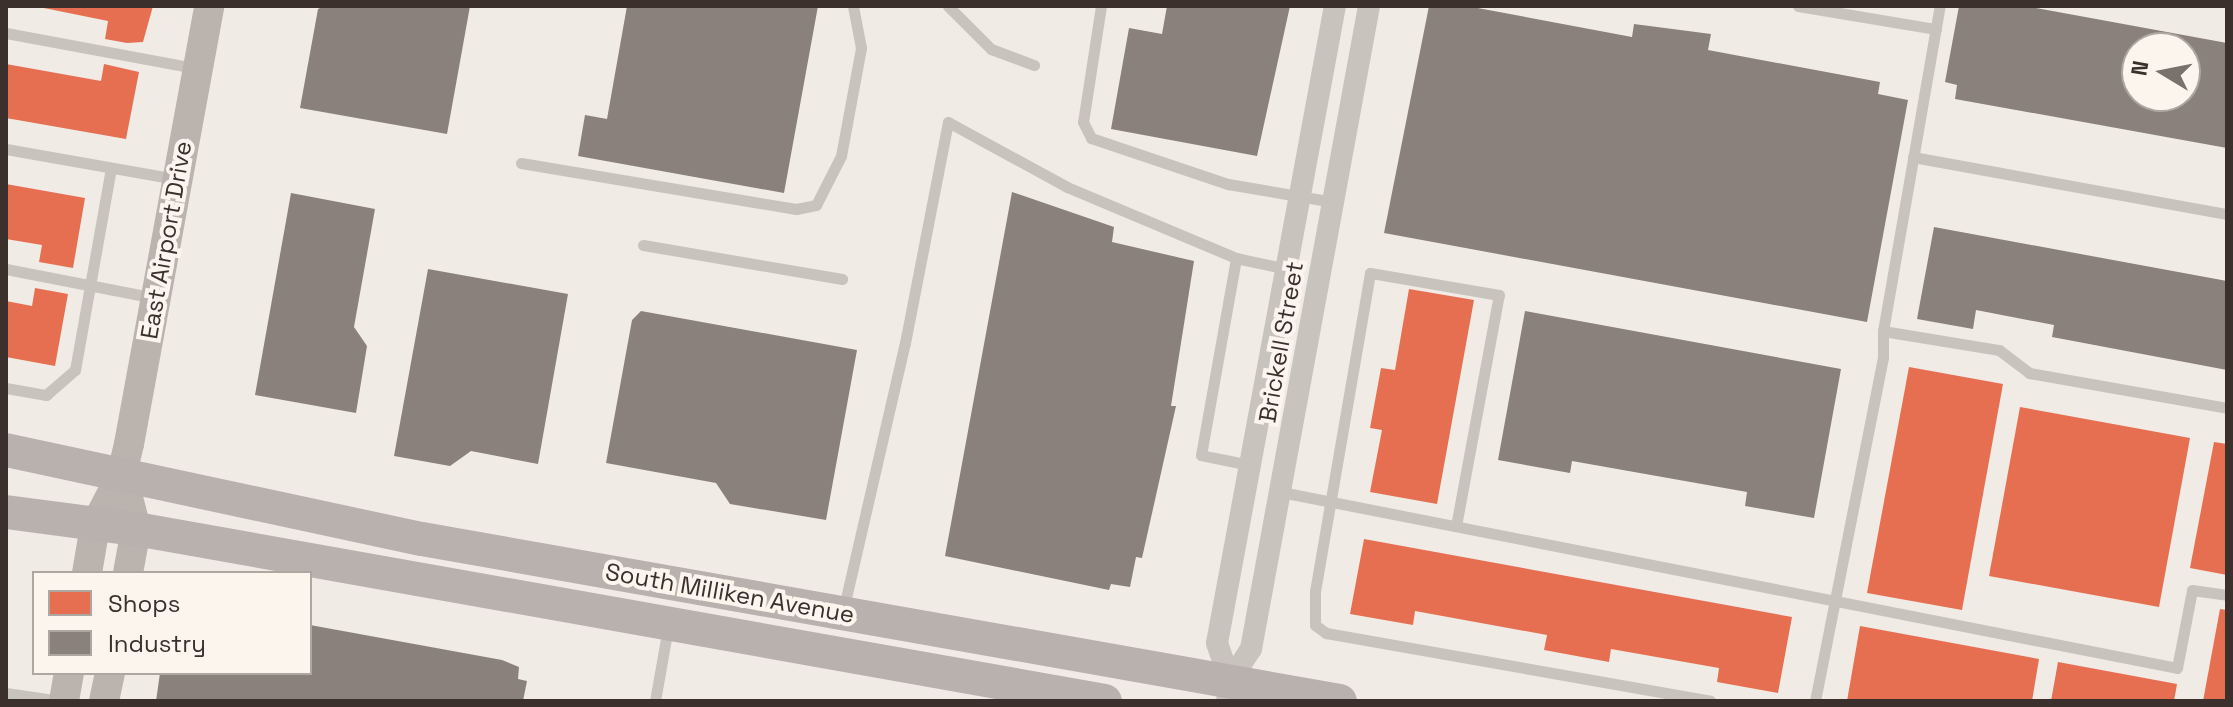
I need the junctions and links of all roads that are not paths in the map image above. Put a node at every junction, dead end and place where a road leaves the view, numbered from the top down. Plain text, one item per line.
1 (209, 6) edge
2 (853, 6) edge
3 (948, 6) edge
4 (1101, 6) edge
5 (1335, 6) edge
6 (1369, 6) edge
7 (1798, 6) edge
8 (1940, 6) edge
9 (1936, 29) junction
10 (6, 33) edge
11 (1034, 65) dead end
12 (197, 68) junction
13 (6, 149) edge
14 (1913, 157) junction
15 (521, 163) dead end
16 (111, 168) junction
17 (177, 180) junction
18 (1300, 197) junction
19 (1333, 202) junction
20 (2227, 214) edge
21 (643, 245) dead end
22 (1236, 258) junction
23 (6, 269) edge
24 (1287, 269) junction
25 (842, 279) dead end
26 (91, 286) junction
27 (156, 298) junction
28 (1883, 331) junction
29 (6, 388) edge
30 (2227, 408) edge
31 (6, 450) edge
32 (1250, 465) junction
33 (122, 474) junction
34 (1281, 492) junction
35 (1330, 502) junction
36 (6, 512) edge
37 (95, 526) junction
38 (1456, 526) junction
39 (136, 529) junction
40 (87, 571) edge
41 (128, 571) edge
42 (2227, 595) edge
43 (1833, 599) junction
44 (843, 613) junction
45 (669, 623) junction
46 (68, 675) edge
47 (110, 675) edge
48 (1229, 691) edge
49 (6, 693) edge
50 (62, 701) edge
51 (104, 701) edge
52 (655, 701) edge
53 (1105, 701) edge
54 (1340, 701) edge
55 (1710, 701) edge
56 (1815, 701) edge

1 - 12 main road, East Airport Drive
2 - 15 lane
3 - 11 lane
4 - 18 lane
5 - 18 street, Brickell Street
6 - 19 street, Brickell Street
7 - 9 lane
8 - 9 lane
9 - 14 lane
10 - 12 lane
12 - 17 main road, East Airport Drive
13 - 16 lane
14 - 20 lane
14 - 28 lane
16 - 17 lane
16 - 26 lane
17 - 27 main road, East Airport Drive
18 - 19 lane
18 - 24 street, Brickell Street
19 - 34 street, Brickell Street
21 - 25 lane
22 - 24 lane
22 - 32 lane
22 - 44 lane
23 - 26 lane
24 - 32 street, Brickell Street
26 - 27 lane
26 - 29 lane
27 - 33 main road, East Airport Drive
28 - 30 lane
28 - 43 lane
31 - 33 main road, South Milliken Avenue
32 - 48 street, Brickell Street
33 - 37 main road, East Airport Drive
33 - 39 main road, East Airport Drive
33 - 44 main road, South Milliken Avenue
34 - 35 lane
34 - 48 street, Brickell Street
35 - 38 lane
35 - 38 lane
35 - 55 lane
36 - 37 main road, South Milliken Avenue
37 - 39 main road, South Milliken Avenue
37 - 40 main road, East Airport Drive
38 - 43 lane
39 - 41 main road, East Airport Drive
39 - 45 main road, South Milliken Avenue
42 - 43 lane
43 - 56 lane
44 - 48 main road, South Milliken Avenue
45 - 52 lane
45 - 53 main road, South Milliken Avenue
46 - 50 main road
47 - 51 main road
48 - 54 main road, South Milliken Avenue
49 - 50 lane

